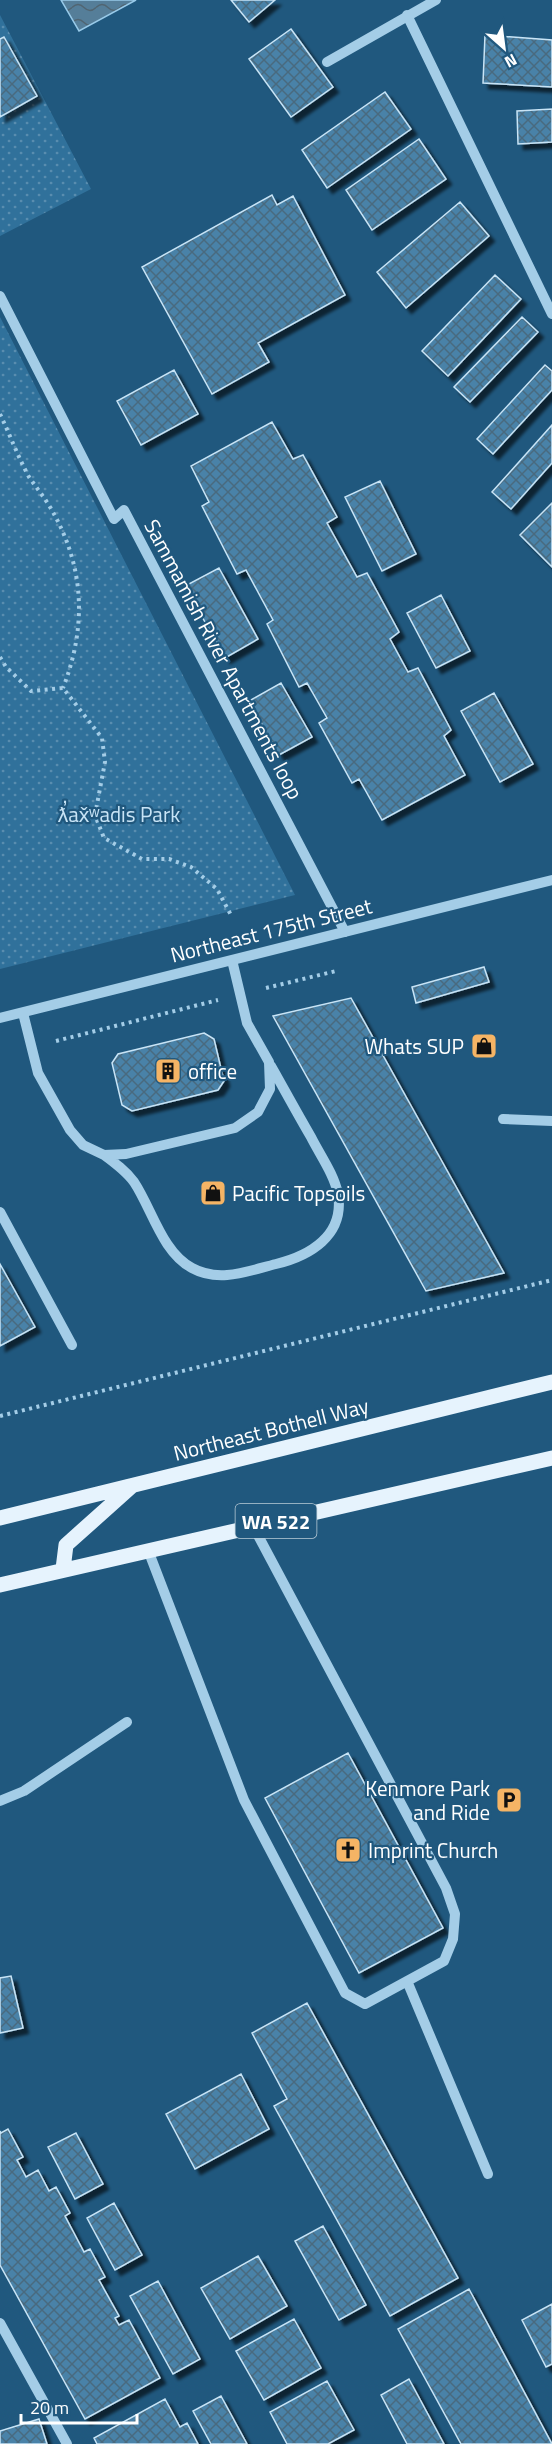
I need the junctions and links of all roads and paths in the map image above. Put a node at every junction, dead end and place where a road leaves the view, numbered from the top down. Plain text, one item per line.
1 (436, 0) edge
2 (407, 15) junction
3 (327, 62) dead end
4 (0, 296) edge
5 (552, 314) edge
6 (0, 414) edge
7 (0, 657) edge
8 (63, 688) junction
9 (552, 880) edge
10 (232, 917) dead end
11 (345, 932) junction
12 (232, 960) junction
13 (336, 971) dead end
14 (240, 994) junction
15 (23, 1013) junction
16 (0, 1018) edge
17 (32, 1047) junction
18 (269, 1062) junction
19 (503, 1119) dead end
20 (552, 1121) edge
21 (104, 1155) junction
22 (0, 1212) edge
23 (552, 1280) edge
24 (72, 1345) dead end
25 (552, 1382) edge
26 (0, 1416) edge
27 (552, 1458) edge
28 (134, 1485) junction
29 (0, 1518) edge
30 (253, 1527) junction
31 (148, 1550) junction
32 (63, 1569) junction
33 (0, 1585) edge
34 (127, 1722) dead end
35 (0, 1801) edge
36 (407, 1981) junction
37 (488, 2174) dead end
38 (0, 2323) edge
39 (67, 2444) edge

1 - 2 street
2 - 3 street
2 - 5 street
4 - 11 street, Sammamish River Apartments loop
6 - 8 path
7 - 8 path
8 - 10 path
9 - 11 street, Northeast 175th Street
11 - 12 street, Northeast 175th Street
12 - 14 street
12 - 15 street, Northeast 175th Street
13 - 14 path
14 - 17 path
14 - 18 street
15 - 16 street, Northeast 175th Street
15 - 17 street
17 - 21 street
18 - 21 street
18 - 21 street
19 - 20 street
22 - 24 street
23 - 26 path
25 - 28 main road, Northeast Bothell Way
27 - 30 main road, WA 522
28 - 29 main road, Northeast Bothell Way
28 - 32 main road
30 - 31 main road, WA 522
30 - 36 street
31 - 32 main road, WA 522
31 - 36 street
32 - 33 main road, WA 522
34 - 35 street
36 - 37 street
38 - 39 street

